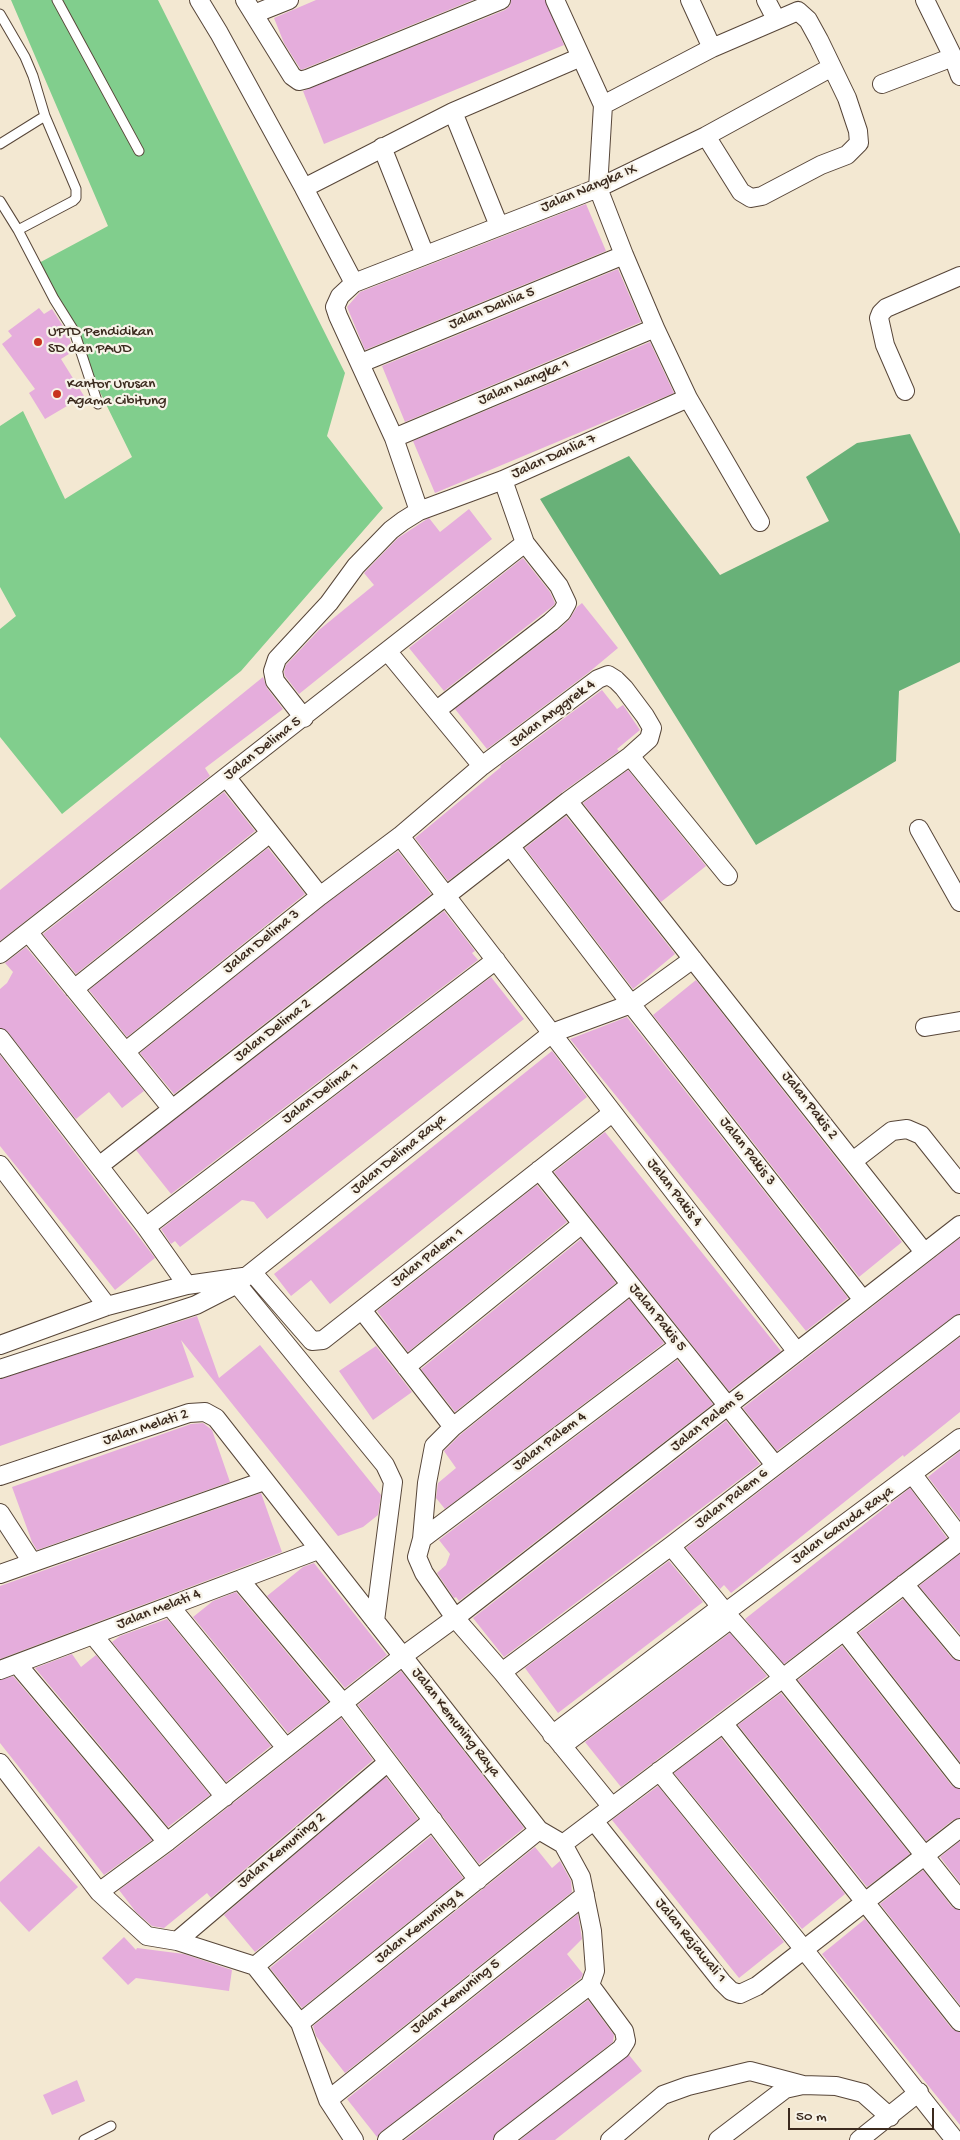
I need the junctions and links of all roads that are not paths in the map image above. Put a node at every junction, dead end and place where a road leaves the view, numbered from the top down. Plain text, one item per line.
1 (56, 0) edge
2 (199, 0) edge
3 (289, 0) edge
4 (501, 0) edge
5 (555, 0) edge
6 (690, 0) edge
7 (766, 0) edge
8 (925, 0) edge
9 (250, 7) edge
10 (0, 14) edge
11 (776, 19) junction
12 (712, 48) junction
13 (581, 57) junction
14 (953, 57) junction
15 (832, 67) junction
16 (960, 76) edge
17 (882, 84) dead end
18 (603, 105) junction
19 (453, 112) junction
20 (45, 116) junction
21 (706, 136) junction
22 (0, 144) edge
23 (382, 147) junction
24 (140, 151) dead end
25 (304, 188) junction
26 (598, 188) junction
27 (0, 201) edge
28 (499, 226) junction
29 (18, 230) junction
30 (425, 255) junction
31 (624, 255) junction
32 (960, 276) edge
33 (354, 283) junction
34 (655, 328) junction
35 (360, 363) junction
36 (905, 391) dead end
37 (688, 398) junction
38 (98, 404) dead end
39 (394, 438) junction
40 (503, 480) junction
41 (419, 511) junction
42 (760, 522) dead end
43 (525, 543) junction
44 (388, 652) junction
45 (437, 710) junction
46 (304, 718) junction
47 (630, 756) junction
48 (482, 766) junction
49 (227, 778) junction
50 (568, 801) junction
51 (919, 829) dead end
52 (270, 833) junction
53 (400, 836) junction
54 (511, 847) junction
55 (728, 876) dead end
56 (320, 896) junction
57 (447, 896) junction
58 (960, 902) edge
59 (28, 932) junction
60 (0, 954) edge
61 (693, 959) junction
62 (496, 960) junction
63 (74, 989) junction
64 (631, 1004) junction
65 (960, 1021) edge
66 (925, 1027) dead end
67 (552, 1033) junction
68 (0, 1038) edge
69 (126, 1051) junction
70 (172, 1109) junction
71 (612, 1113) junction
72 (853, 1161) junction
73 (0, 1165) edge
74 (99, 1166) junction
75 (539, 1170) junction
76 (960, 1184) edge
77 (582, 1224) junction
78 (960, 1225) edge
79 (146, 1227) junction
80 (924, 1252) junction
81 (242, 1278) junction
82 (630, 1285) junction
83 (187, 1286) junction
84 (863, 1300) junction
85 (107, 1306) junction
86 (362, 1310) junction
87 (960, 1324) edge
88 (0, 1345) edge
89 (678, 1346) junction
90 (796, 1352) junction
91 (406, 1367) junction
92 (0, 1370) edge
93 (727, 1406) junction
94 (454, 1428) junction
95 (960, 1438) edge
96 (775, 1465) junction
97 (913, 1475) junction
98 (0, 1476) edge
99 (264, 1481) junction
100 (0, 1513) edge
101 (960, 1537) edge
102 (422, 1539) junction
103 (960, 1541) edge
104 (671, 1546) junction
105 (318, 1550) junction
106 (32, 1562) junction
107 (0, 1574) edge
108 (240, 1580) junction
109 (904, 1584) junction
110 (170, 1606) junction
111 (726, 1613) junction
112 (455, 1618) junction
113 (375, 1621) junction
114 (844, 1631) junction
115 (93, 1635) junction
116 (960, 1651) edge
117 (403, 1656) junction
118 (8, 1667) edge
119 (502, 1672) junction
120 (783, 1678) junction
121 (343, 1704) junction
122 (723, 1724) junction
123 (557, 1740) junction
124 (286, 1748) junction
125 (388, 1762) junction
126 (0, 1763) edge
127 (659, 1771) junction
128 (960, 1779) edge
129 (225, 1797) junction
130 (612, 1807) junction
131 (432, 1820) junction
132 (594, 1821) junction
133 (960, 1828) edge
134 (539, 1830) junction
135 (167, 1842) junction
136 (563, 1844) junction
137 (926, 1855) junction
138 (478, 1880) junction
139 (99, 1892) junction
140 (585, 1895) junction
141 (960, 1900) edge
142 (865, 1902) junction
143 (177, 1941) junction
144 (804, 1949) junction
145 (255, 1966) junction
146 (590, 1985) junction
147 (960, 2022) edge
148 (300, 2023) junction
149 (803, 2085) junction
150 (919, 2092) junction
151 (328, 2100) junction
152 (890, 2117) junction
153 (111, 2126) dead end
154 (84, 2140) edge
155 (354, 2140) edge
156 (387, 2140) edge
157 (503, 2140) edge
158 (610, 2140) edge
159 (718, 2140) edge
160 (859, 2140) edge
161 (955, 2140) edge

1 - 24 lane
2 - 25 street
3 - 9 street
4 - 9 street
5 - 13 street
6 - 12 street
7 - 11 street
8 - 14 street
10 - 20 lane
11 - 12 street
11 - 15 street
12 - 18 street
13 - 18 street
13 - 19 street
14 - 16 street
14 - 17 street
15 - 21 street, Jalan Nangka IX
15 - 21 street
18 - 26 street
19 - 23 street
19 - 28 street
20 - 22 lane
20 - 29 lane
21 - 26 street, Jalan Nangka IX
23 - 25 street
23 - 30 street
25 - 33 street
26 - 28 street, Jalan Nangka IX
26 - 31 street
27 - 29 lane
28 - 30 street, Jalan Nangka IX
29 - 38 lane
30 - 33 street, Jalan Nangka IX
31 - 34 street
31 - 35 street, Jalan Dahlia 5
32 - 36 street
33 - 35 street, Jalan Nangka IX
34 - 37 street
34 - 39 street, Jalan Nangka 1
35 - 39 street
37 - 40 street, Jalan Dahlia 7
37 - 42 street
39 - 41 street
40 - 41 street, Jalan Dahlia 7
40 - 43 street
41 - 46 street, Jalan Dahlia 7
43 - 44 street, Jalan Delima 5
43 - 45 street
44 - 45 street
44 - 46 street, Jalan Delima 5
45 - 48 street
46 - 49 street, Jalan Delima 5
47 - 48 street, Jalan Anggrek 4
47 - 50 street, Jalan Anggrek 4
47 - 55 street
48 - 53 street, Jalan Anggrek 4
49 - 52 street
49 - 59 street, Jalan Delima 5
50 - 54 street, Jalan Anggrek 4
50 - 61 street, Jalan Pakis 2
51 - 58 street
52 - 56 street
52 - 63 street
53 - 56 street, Jalan Delima 3
53 - 57 street, Jalan Pakis 4
54 - 57 street, Jalan Anggrek 4
54 - 64 street, Jalan Pakis 3
56 - 69 street, Jalan Delima 3
57 - 62 street, Jalan Pakis 4
57 - 70 street, Jalan Delima 2
59 - 60 street, Jalan Delima 5
59 - 63 street
61 - 64 street, Jalan Delima Raya
61 - 72 street, Jalan Pakis 2
62 - 67 street, Jalan Pakis 4
62 - 79 street, Jalan Delima 1
63 - 69 street
64 - 67 street, Jalan Delima Raya
64 - 84 street, Jalan Pakis 3
65 - 66 street
67 - 71 street, Jalan Pakis 4
67 - 81 street, Jalan Delima Raya
68 - 74 street
69 - 70 street
70 - 74 street, Jalan Delima 2
71 - 75 street, Jalan Palem 1
71 - 90 street, Jalan Pakis 4
72 - 76 street
72 - 80 street, Jalan Pakis 2
73 - 85 street
74 - 79 street
75 - 77 street, Jalan Pakis 5
75 - 86 street, Jalan Palem 1
77 - 82 street, Jalan Pakis 5
77 - 91 street
78 - 80 street, Jalan Palem 5
79 - 83 street
80 - 84 street, Jalan Palem 5
81 - 83 street
81 - 86 street, Jalan Palem 1
81 - 92 street, Jalan Delima Raya
81 - 113 street
82 - 89 street, Jalan Pakis 5
82 - 94 street
83 - 85 street
84 - 90 street, Jalan Palem 5
85 - 88 street
86 - 91 street
87 - 96 street, Jalan Palem 6
89 - 93 street, Jalan Pakis 5
89 - 102 street, Jalan Palem 4
90 - 93 street, Jalan Palem 5
91 - 94 street
93 - 96 street, Jalan Pakis 5
93 - 112 street, Jalan Palem 5
94 - 102 street
95 - 97 street, Jalan Garuda Raya
96 - 104 street, Jalan Palem 6
97 - 101 street
97 - 111 street, Jalan Garuda Raya
98 - 99 street, Jalan Melati 2
99 - 105 street, Jalan Melati 2
99 - 106 street
100 - 106 street
102 - 112 street
103 - 109 street
104 - 111 street
104 - 119 street, Jalan Palem 6
105 - 108 street, Jalan Melati 4
105 - 113 street, Jalan Melati 2
106 - 107 street
108 - 110 street, Jalan Melati 4
108 - 121 street
109 - 114 street
109 - 116 street
110 - 115 street, Jalan Melati 4
110 - 124 street
111 - 120 street
111 - 123 street, Jalan Garuda Raya
112 - 117 street, Jalan Palem 5
112 - 119 street
113 - 117 street, Jalan Melati 2
114 - 120 street
114 - 128 street
115 - 118 street, Jalan Melati 4
115 - 129 street
117 - 121 street, Jalan Kemuning Raya
117 - 134 street, Jalan Kemuning Raya
118 - 135 street
119 - 123 street
120 - 122 street
120 - 137 street
121 - 124 street, Jalan Kemuning Raya
121 - 125 street
122 - 127 street
122 - 142 street
123 - 130 street
124 - 129 street, Jalan Kemuning Raya
125 - 131 street
125 - 143 street, Jalan Kemuning 2
126 - 139 street
127 - 130 street
127 - 144 street
129 - 135 street, Jalan Kemuning Raya
130 - 132 street
131 - 138 street
131 - 145 street
132 - 136 street
132 - 144 street, Jalan Rajawali 1
133 - 137 street, Jalan Rajawali 1
134 - 136 street, Jalan Kemuning Raya
134 - 138 street, Jalan Kemuning 4
135 - 139 street, Jalan Kemuning Raya
136 - 140 street
137 - 141 street
137 - 142 street, Jalan Rajawali 1
138 - 148 street, Jalan Kemuning 4
139 - 143 street
140 - 146 street
140 - 151 street, Jalan Kemuning 5
142 - 144 street, Jalan Rajawali 1
142 - 147 street
143 - 145 street
144 - 150 street
145 - 148 street
146 - 156 street
146 - 157 street
148 - 151 street
149 - 152 street
149 - 158 street
149 - 159 street
150 - 152 street
150 - 161 street
151 - 155 street
152 - 160 street
153 - 154 lane

